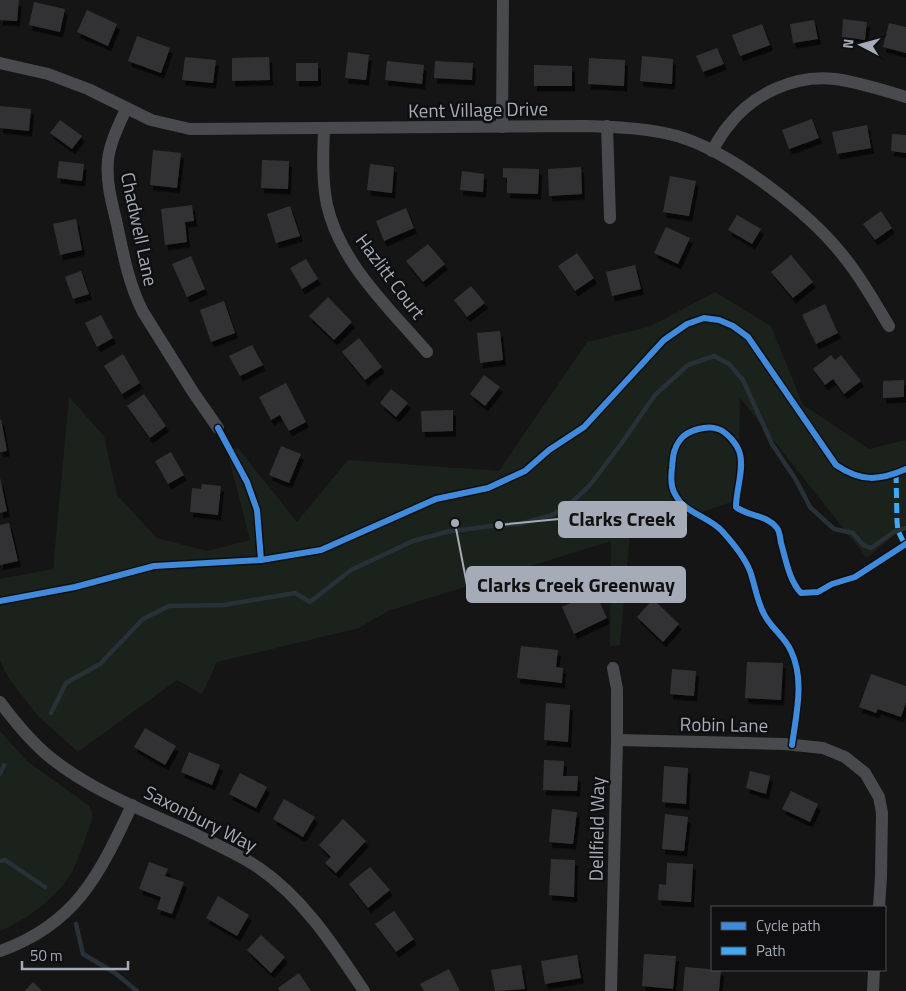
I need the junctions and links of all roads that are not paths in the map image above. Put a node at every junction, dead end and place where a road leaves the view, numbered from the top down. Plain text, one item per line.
1 (503, 0) edge
2 (0, 63) edge
3 (906, 97) edge
4 (126, 109) junction
5 (607, 126) junction
6 (502, 127) junction
7 (324, 129) junction
8 (712, 151) junction
9 (610, 218) dead end
10 (889, 326) dead end
11 (427, 352) dead end
12 (218, 428) dead end
13 (613, 668) dead end
14 (0, 702) edge
15 (617, 740) junction
16 (132, 804) junction
17 (879, 906) edge
18 (0, 951) edge
19 (874, 971) edge
20 (364, 991) edge
21 (612, 991) edge
22 (873, 991) edge

1 - 6 street
2 - 4 street, Kent Village Drive
3 - 8 street
4 - 7 street, Kent Village Drive
4 - 12 street, Chadwell Lane
5 - 6 street, Kent Village Drive
5 - 8 street, Kent Village Drive
5 - 9 street
6 - 7 street, Kent Village Drive
7 - 11 street, Hazlitt Court
8 - 10 street, Kent Village Drive
13 - 15 street, Dellfield Way
14 - 16 street, Saxonbury Way
15 - 17 street, Robin Lane
15 - 21 street, Dellfield Way
16 - 18 street
16 - 20 street, Saxonbury Way
19 - 22 street

